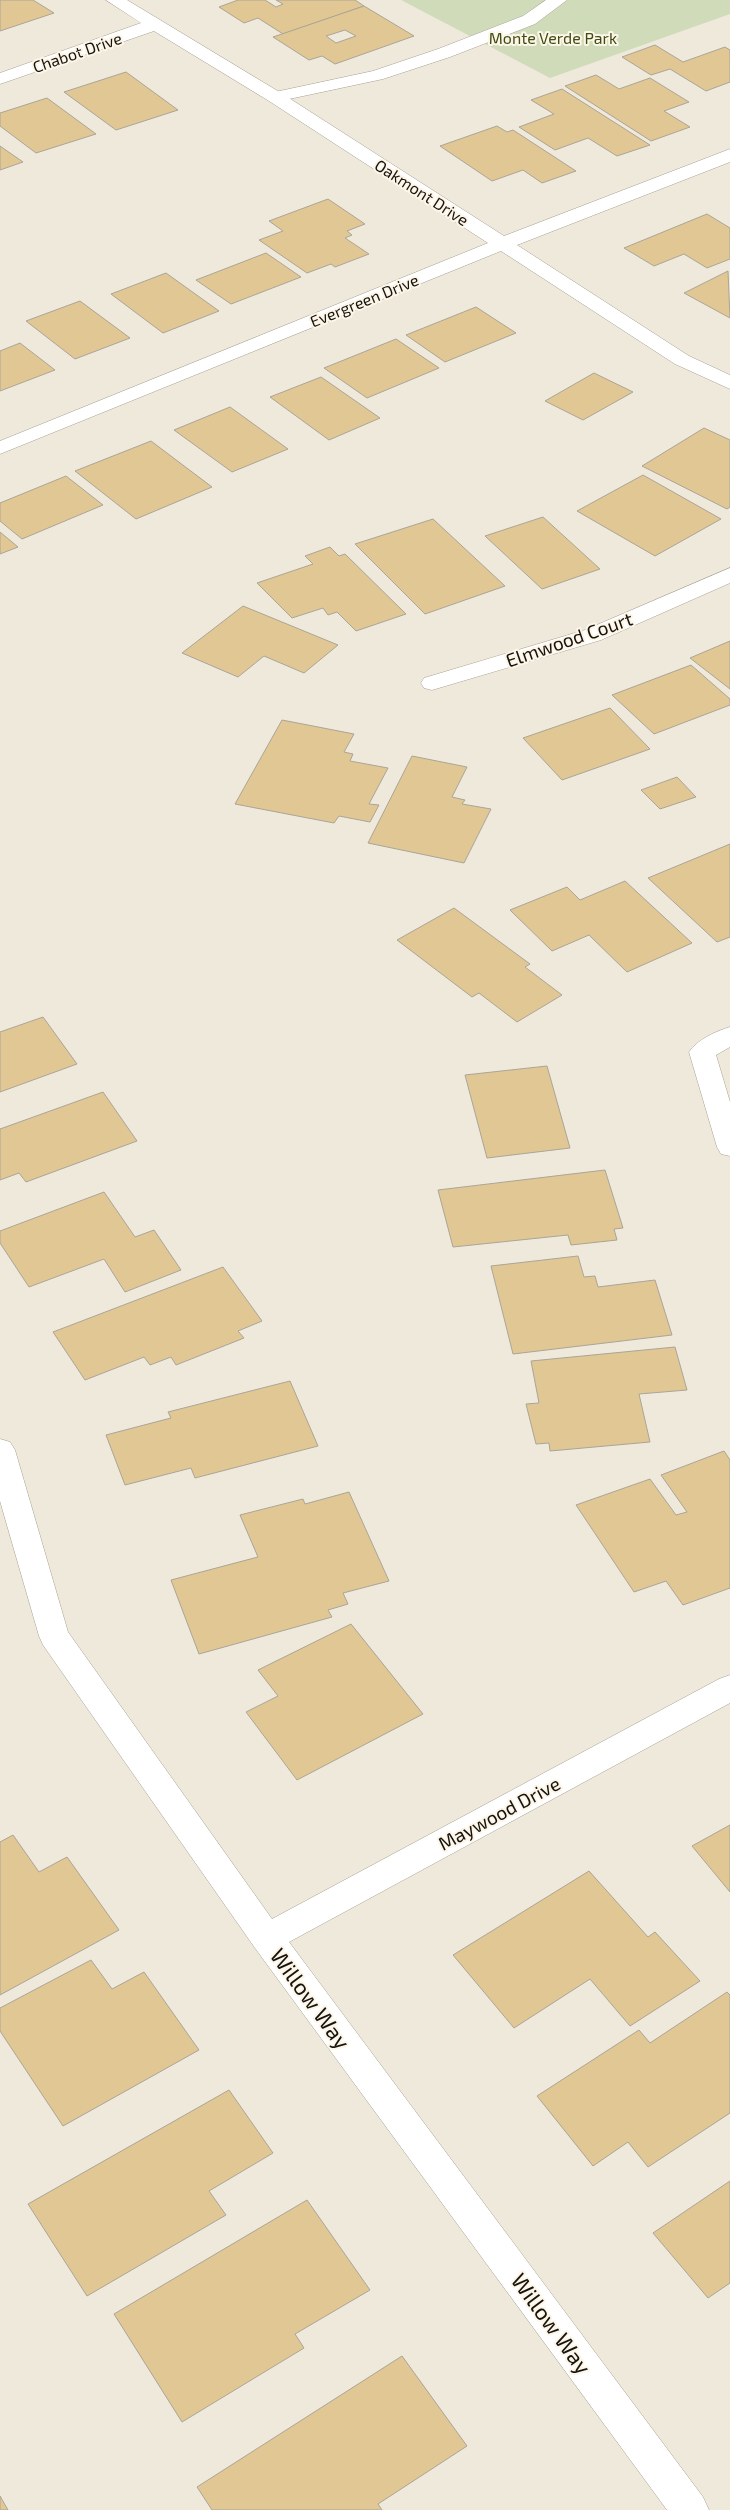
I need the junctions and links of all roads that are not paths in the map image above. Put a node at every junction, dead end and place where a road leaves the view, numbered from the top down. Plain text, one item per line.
1 (115, 0) edge
2 (558, 0) edge
3 (154, 26) junction
4 (0, 79) edge
5 (275, 97) junction
6 (730, 155) edge
7 (502, 244) junction
8 (730, 383) edge
9 (0, 448) edge
10 (730, 575) edge
11 (432, 684) dead end
12 (730, 1036) edge
13 (730, 1147) edge
14 (0, 1450) edge
15 (730, 1688) edge
16 (268, 1938) junction
17 (690, 2510) edge

1 - 3 street, Oakmont Drive
2 - 5 street
3 - 4 street, Chabot Drive
3 - 5 street, Oakmont Drive
5 - 7 street, Oakmont Drive
6 - 7 street, Evergreen Drive
7 - 8 street, Oakmont Drive
7 - 9 street, Evergreen Drive
10 - 11 street, Elmwood Court
12 - 13 street
14 - 16 street, Willow Way
15 - 16 street, Maywood Drive
16 - 17 street, Willow Way

